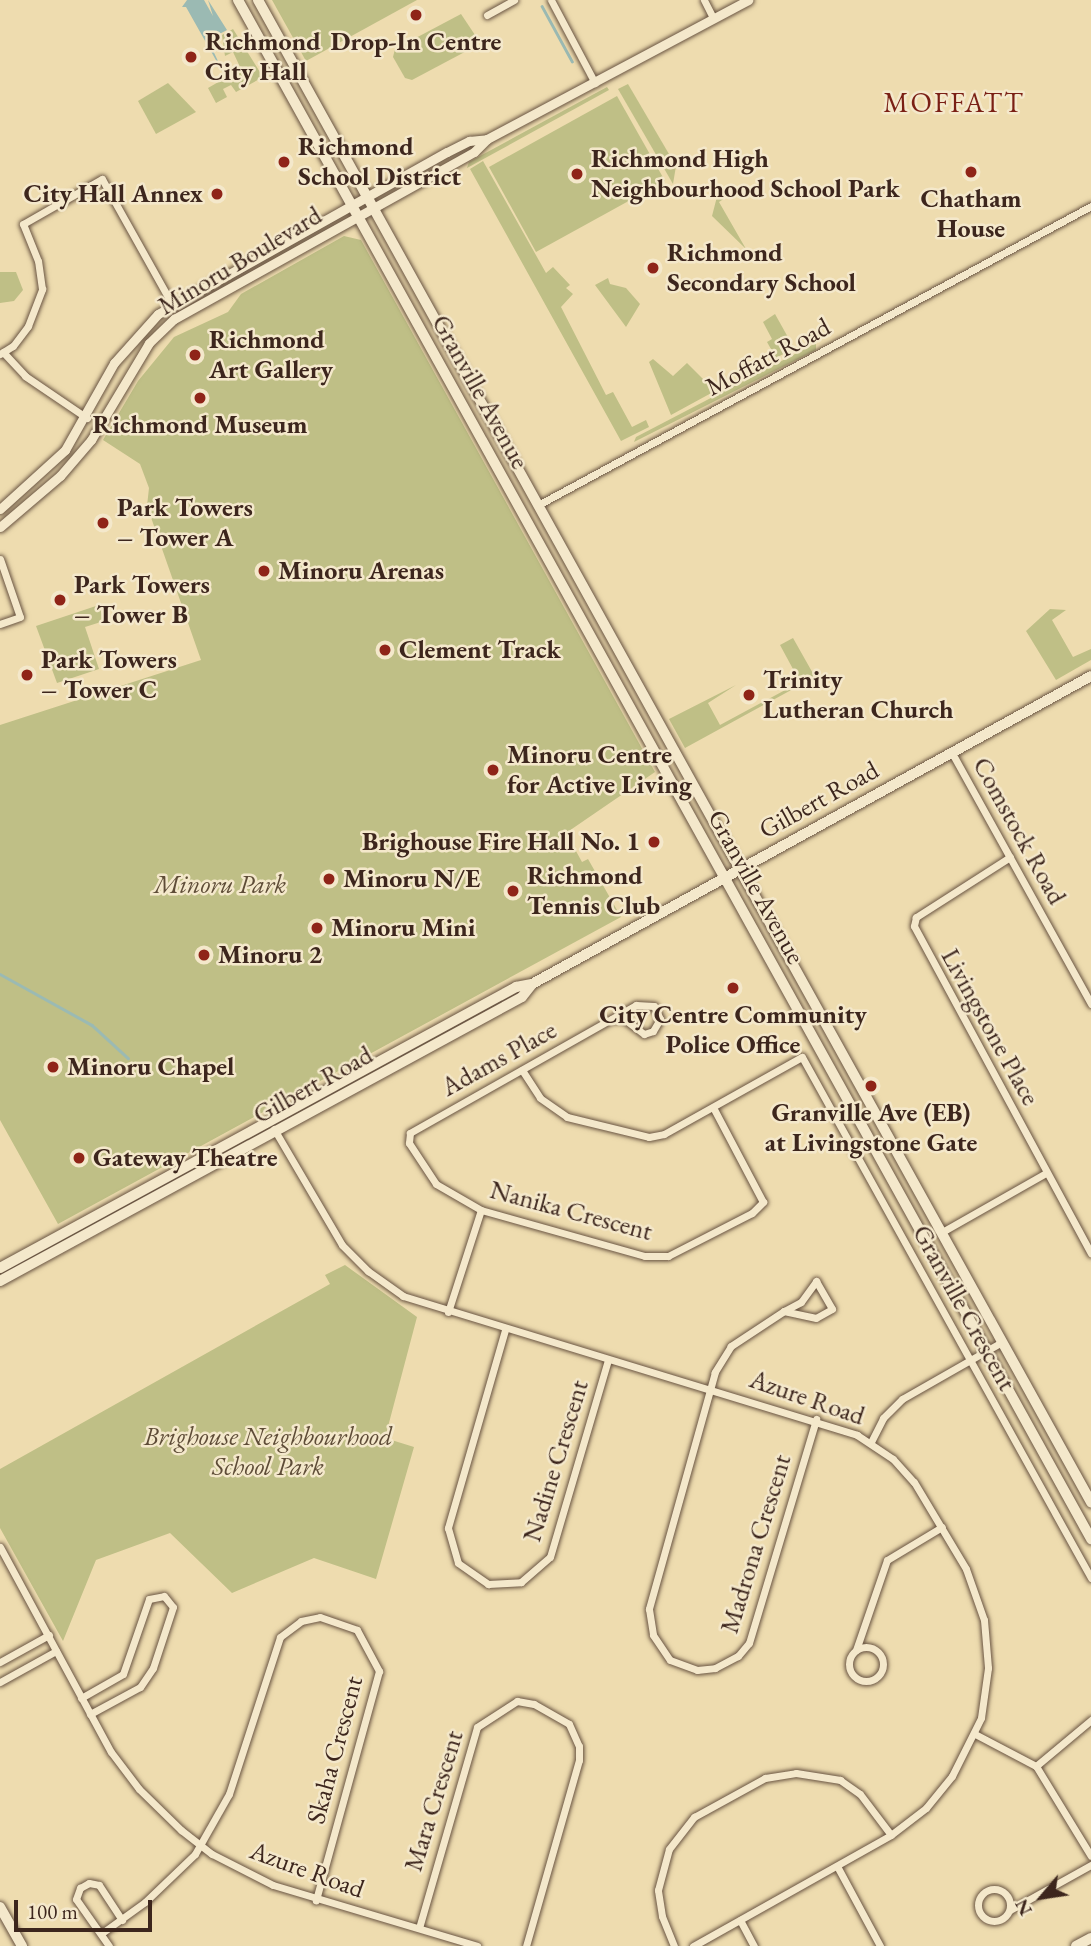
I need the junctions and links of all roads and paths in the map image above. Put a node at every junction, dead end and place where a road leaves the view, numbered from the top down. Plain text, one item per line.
1 (238, 0) edge
2 (258, 0) edge
3 (514, 0) edge
4 (551, 0) edge
5 (704, 0) edge
6 (748, 0) edge
7 (487, 15) dead end
8 (713, 19) junction
9 (595, 83) junction
10 (487, 139) junction
11 (367, 197) junction
12 (1091, 205) edge
13 (373, 208) junction
14 (355, 211) junction
15 (172, 304) junction
16 (2, 353) edge
17 (87, 418) junction
18 (538, 505) junction
19 (0, 509) edge
20 (0, 527) edge
21 (0, 559) edge
22 (0, 624) edge
23 (1091, 676) edge
24 (951, 753) junction
25 (1010, 857) junction
26 (740, 868) junction
27 (724, 877) junction
28 (532, 984) junction
29 (1091, 1004) edge
30 (612, 1020) junction
31 (522, 1070) junction
32 (713, 1107) junction
33 (270, 1121) junction
34 (276, 1131) junction
35 (408, 1136) joint
36 (1046, 1173) junction
37 (481, 1210) junction
38 (942, 1232) junction
39 (1091, 1253) edge
40 (0, 1268) edge
41 (0, 1281) edge
42 (783, 1311) junction
43 (448, 1312) junction
44 (505, 1330) junction
45 (1002, 1342) junction
46 (987, 1351) junction
47 (608, 1360) junction
48 (970, 1361) junction
49 (712, 1389) junction
50 (816, 1419) junction
51 (871, 1442) junction
52 (1091, 1502) edge
53 (942, 1527) junction
54 (1091, 1539) edge
55 (0, 1547) edge
56 (1091, 1578) edge
57 (49, 1635) junction
58 (856, 1650) junction
59 (56, 1651) junction
60 (0, 1662) edge
61 (0, 1682) edge
62 (81, 1698) junction
63 (90, 1714) junction
64 (1091, 1720) edge
65 (975, 1734) junction
66 (1036, 1766) junction
67 (891, 1835) junction
68 (201, 1845) junction
69 (1091, 1856) edge
70 (1091, 1865) edge
71 (837, 1866) junction
72 (316, 1900) junction
73 (0, 1907) edge
74 (1010, 1910) junction
75 (122, 1920) junction
76 (740, 1920) junction
77 (419, 1928) junction
78 (102, 1933) junction
79 (1091, 1938) edge
80 (22, 1946) edge
81 (109, 1946) edge
82 (477, 1946) edge
83 (526, 1946) edge
84 (674, 1946) edge
85 (693, 1946) edge
86 (754, 1946) edge
87 (880, 1946) edge
88 (1076, 1946) edge

1 - 14 main road, Granville Avenue
2 - 11 main road, Granville Avenue
3 - 7 street
4 - 9 street
5 - 8 street
6 - 8 street, Minoru Boulevard
8 - 9 street, Minoru Boulevard
9 - 10 street, Minoru Boulevard
10 - 11 street, Minoru Boulevard
10 - 13 street, Minoru Boulevard
11 - 13 main road, Granville Avenue
11 - 14 street, Minoru Boulevard
12 - 18 street, Moffatt Road
13 - 14 street, Minoru Boulevard
13 - 18 main road, Granville Avenue
14 - 15 street, Minoru Boulevard
14 - 20 street, Minoru Boulevard
14 - 27 main road, Granville Avenue
15 - 16 street
15 - 17 street, Minoru Boulevard
16 - 17 street
17 - 19 street, Minoru Boulevard
18 - 26 main road, Granville Avenue
21 - 22 street
23 - 24 main road, Gilbert Road
24 - 25 street, Comstock Road
24 - 26 main road, Gilbert Road
25 - 29 street, Comstock Road
25 - 36 street, Livingstone Place
26 - 27 main road, Gilbert Road
26 - 38 main road, Granville Avenue
27 - 28 main road, Gilbert Road
27 - 46 main road, Granville Avenue
28 - 33 main road, Gilbert Road
28 - 34 main road, Gilbert Road
30 - 30 street, Adams Place
30 - 31 street, Adams Place
31 - 32 street
31 - 35 street, Adams Place
32 - 37 street, Nanika Crescent
32 - 48 street, Granville Crescent
33 - 34 street, Azure Road
33 - 40 main road, Gilbert Road
34 - 41 main road, Gilbert Road
34 - 43 street, Azure Road
35 - 37 street, Nanika Crescent
36 - 38 street
36 - 39 street, Livingstone Place
37 - 43 street
38 - 45 main road, Granville Avenue
42 - 42 street, Madrona Crescent
42 - 49 street, Madrona Crescent
43 - 44 street, Azure Road
44 - 47 street, Azure Road
44 - 47 street, Nadine Crescent
45 - 46 street
45 - 52 main road, Granville Avenue
46 - 48 street
46 - 54 main road, Granville Avenue
47 - 49 street, Azure Road
48 - 51 street
48 - 56 street, Granville Crescent
49 - 50 street, Azure Road
49 - 50 street, Madrona Crescent
50 - 51 street, Azure Road
51 - 53 street, Azure Road
53 - 58 street
53 - 65 street, Azure Road
55 - 57 street, Azure Road
57 - 59 street, Azure Road
57 - 60 street
58 - 58 street
59 - 61 street
59 - 62 street, Azure Road
62 - 63 street, Azure Road
62 - 63 street
63 - 68 street, Azure Road
64 - 66 street
65 - 66 street
65 - 67 street, Azure Road
66 - 69 street
67 - 71 street, Azure Road
67 - 84 street
68 - 72 street, Azure Road
68 - 72 street, Skaha Crescent
68 - 75 street, Skaha Crescent
70 - 74 street
71 - 76 street, Azure Road
71 - 87 street
72 - 77 street, Azure Road
73 - 80 main road
74 - 74 street
75 - 78 street, Skaha Crescent
75 - 78 street
76 - 85 street, Azure Road
76 - 86 street
77 - 82 street, Azure Road
77 - 83 street, Mara Crescent
78 - 81 street
79 - 88 main road

